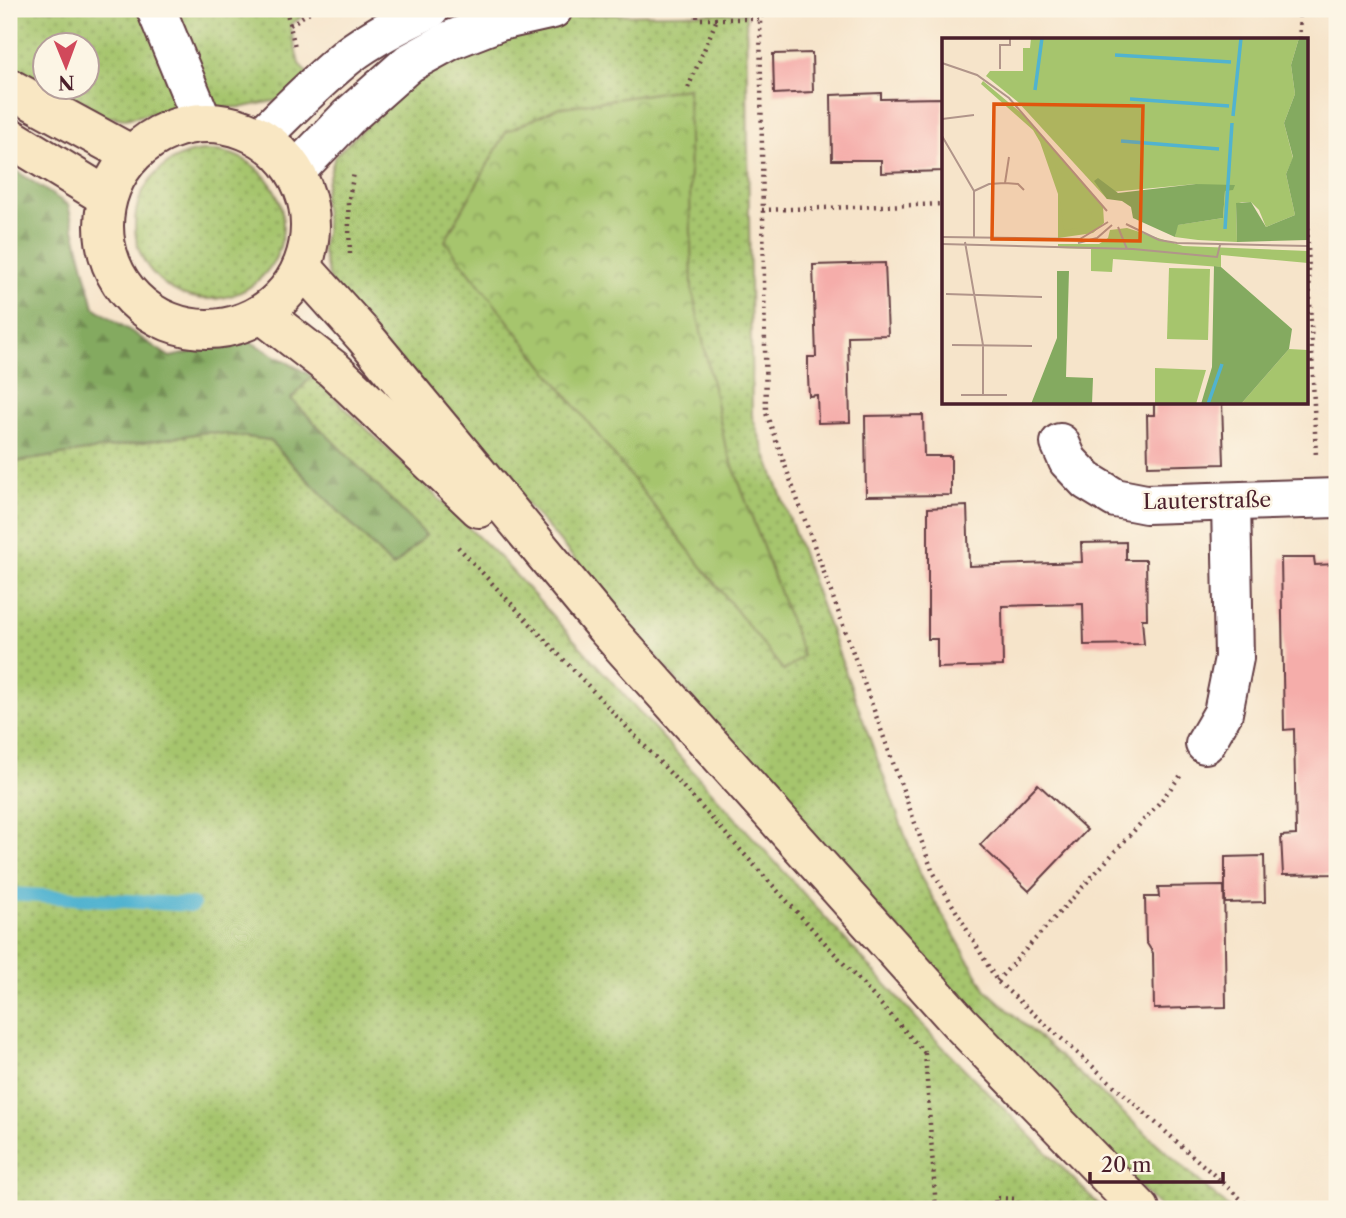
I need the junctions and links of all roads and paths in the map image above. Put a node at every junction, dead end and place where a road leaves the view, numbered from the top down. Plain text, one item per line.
1 (156, 9) edge
2 (314, 9) edge
3 (430, 9) edge
4 (553, 9) edge
5 (697, 9) edge
6 (765, 9) edge
7 (1299, 9) edge
8 (717, 19) junction
9 (760, 19) junction
10 (290, 25) dead end
11 (1300, 38) edge
12 (9, 88) edge
13 (688, 88) dead end
14 (203, 123) junction
15 (9, 137) edge
16 (261, 137) junction
17 (132, 155) junction
18 (295, 172) junction
19 (107, 197) junction
20 (942, 204) edge
21 (762, 210) junction
22 (1308, 222) edge
23 (302, 267) junction
24 (262, 314) junction
25 (1060, 443) dead end
26 (1327, 498) edge
27 (1231, 502) junction
28 (605, 627) junction
29 (1205, 744) joint
30 (997, 981) junction
31 (959, 1022) junction
32 (936, 1209) edge
33 (996, 1209) edge
34 (1018, 1209) edge
35 (1140, 1209) edge
36 (1252, 1209) edge

1 - 14 street
2 - 10 path
3 - 16 street
4 - 18 street
5 - 8 path
6 - 9 path
7 - 11 path
8 - 9 path
8 - 13 path
9 - 21 path
12 - 17 main road
14 - 16 main road
14 - 17 main road
15 - 19 main road
16 - 18 main road
17 - 19 main road
18 - 23 main road
19 - 24 main road
20 - 21 path
21 - 30 path
22 - 26 path
23 - 24 main road
23 - 28 main road
24 - 28 main road
25 - 27 street, Lauterstraße
26 - 27 street, Lauterstraße
27 - 29 street
28 - 31 main road
29 - 30 path
30 - 36 path
31 - 32 path
31 - 35 main road
33 - 34 path

